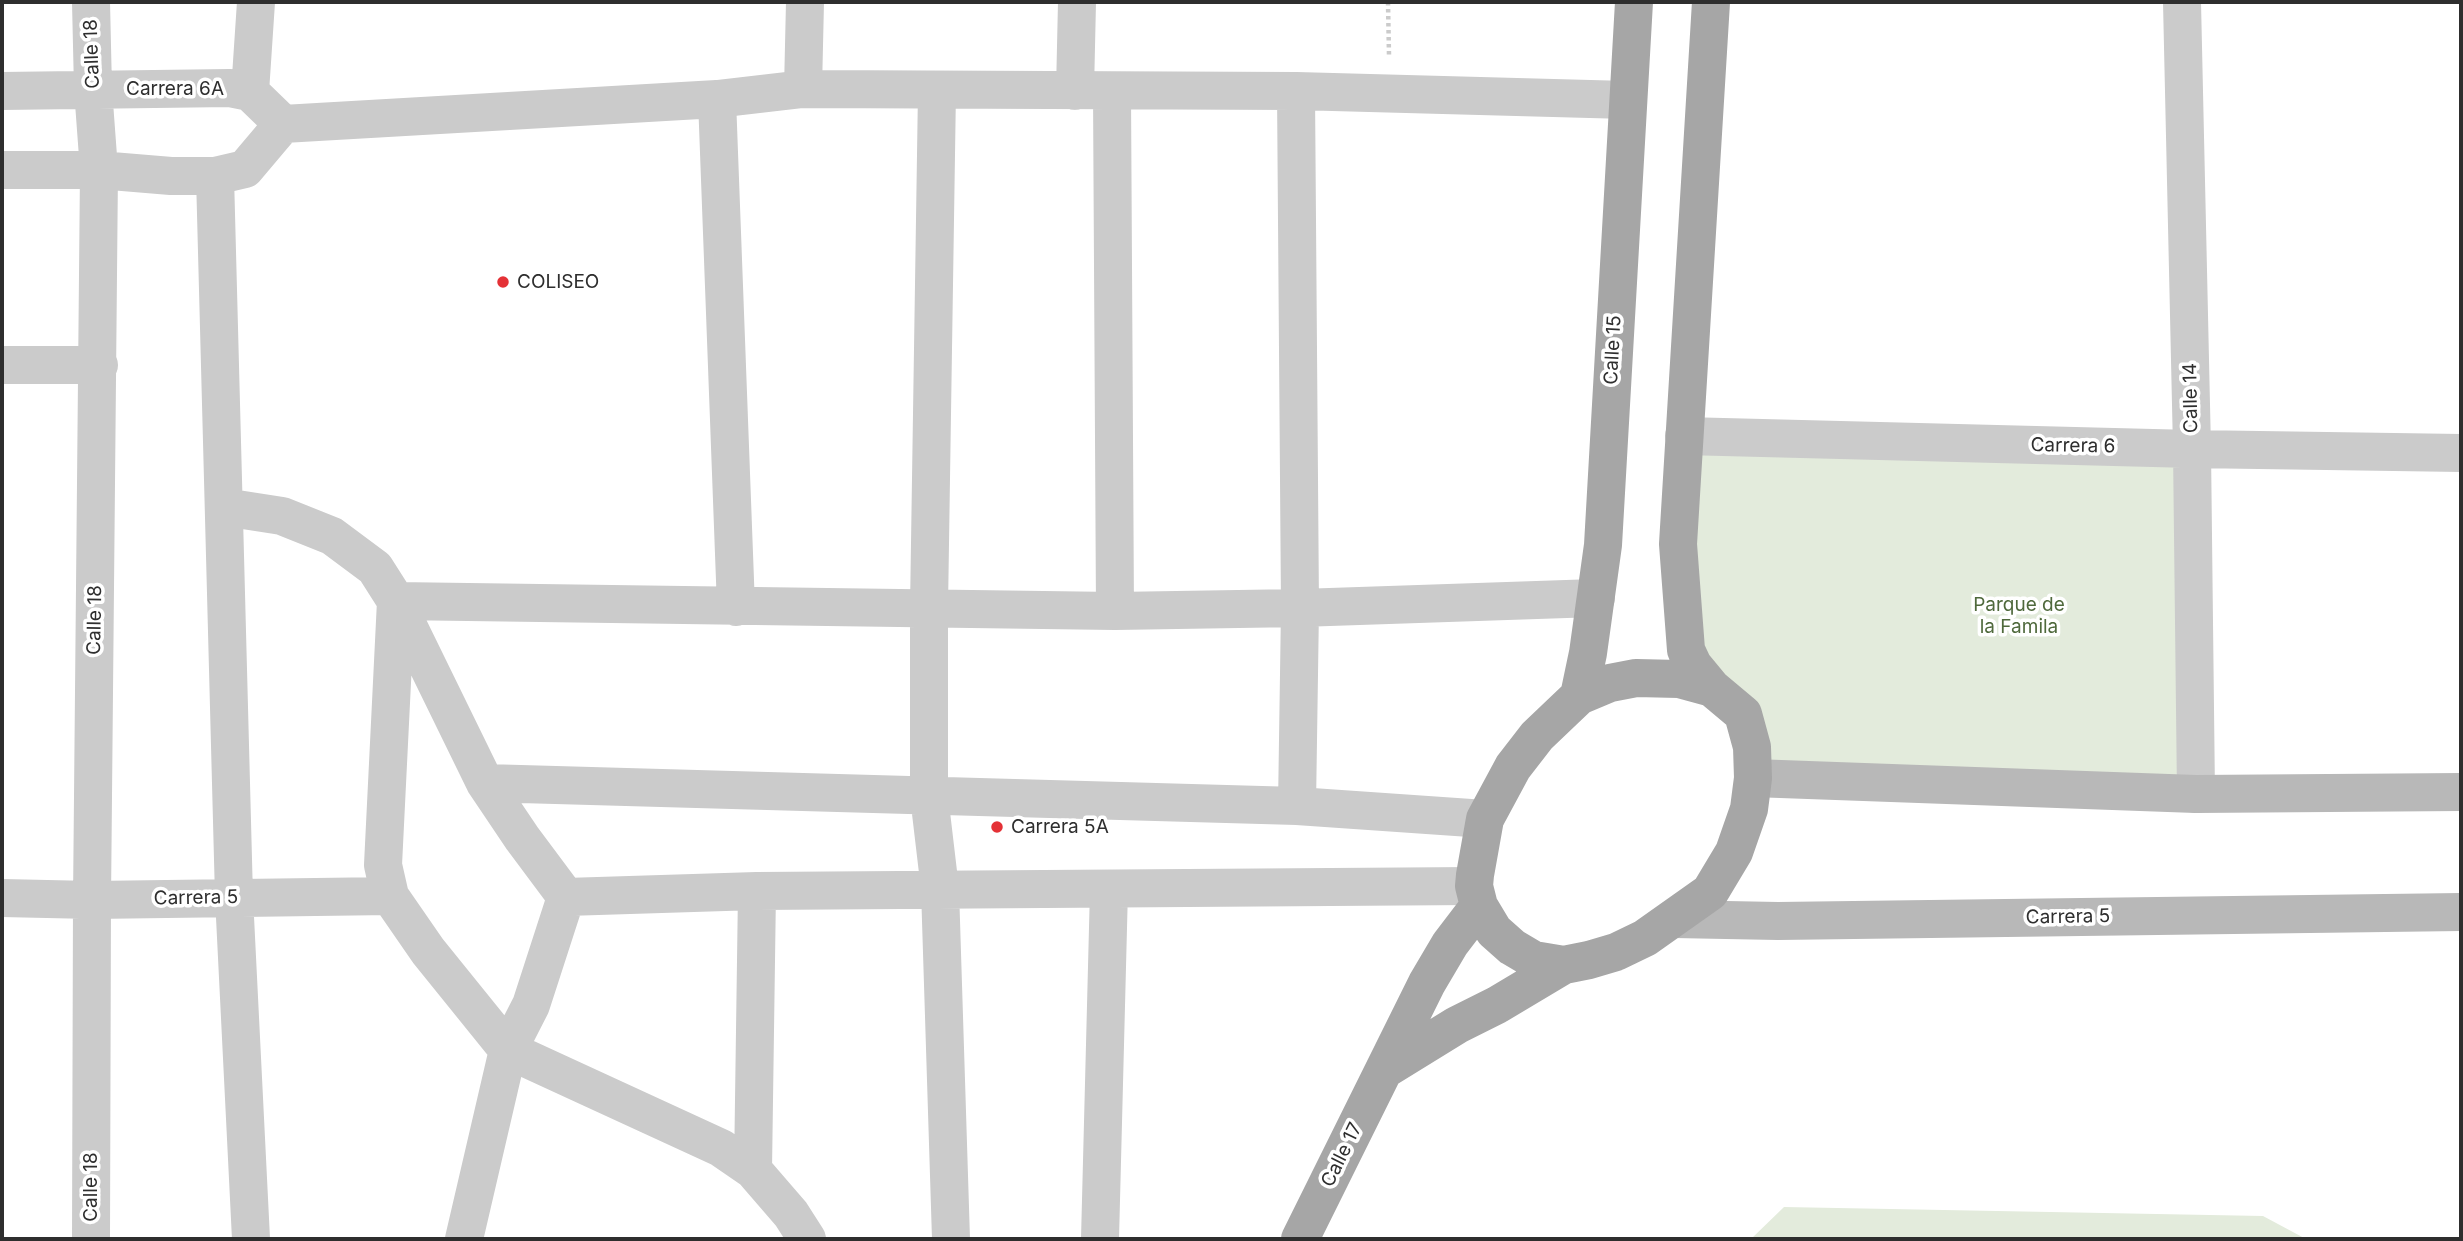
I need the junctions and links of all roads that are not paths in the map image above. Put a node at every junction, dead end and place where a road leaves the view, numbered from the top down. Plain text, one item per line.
1 (91, 2) edge
2 (256, 2) edge
3 (805, 2) edge
4 (1076, 2) edge
5 (1634, 2) edge
6 (1711, 2) edge
7 (2182, 2) edge
8 (93, 89) junction
9 (803, 89) junction
10 (937, 90) junction
11 (2, 91) edge
12 (1093, 91) junction
13 (1296, 91) junction
14 (250, 92) junction
15 (717, 99) junction
16 (1627, 100) junction
17 (283, 124) junction
18 (2, 170) edge
19 (99, 170) junction
20 (215, 176) junction
21 (2, 365) edge
22 (99, 365) junction
23 (1684, 436) junction
24 (2192, 449) junction
25 (2461, 453) edge
26 (224, 507) junction
27 (1596, 598) junction
28 (397, 601) junction
29 (736, 607) junction
30 (929, 608) junction
31 (1300, 608) junction
32 (1115, 611) junction
33 (1712, 688) junction
34 (1579, 696) junction
35 (1752, 778) junction
36 (485, 783) junction
37 (2461, 792) edge
38 (2196, 794) junction
39 (929, 796) junction
40 (1297, 806) junction
41 (1485, 819) junction
42 (1109, 888) junction
43 (940, 889) junction
44 (757, 891) junction
45 (390, 896) junction
46 (1476, 896) junction
47 (234, 897) junction
48 (566, 897) junction
49 (2, 898) edge
50 (92, 900) junction
51 (2461, 912) edge
52 (1674, 919) junction
53 (1564, 965) junction
54 (508, 1050) junction
55 (1384, 1070) junction
56 (753, 1170) junction
57 (91, 1239) edge
58 (251, 1239) edge
59 (464, 1239) edge
60 (807, 1239) edge
61 (951, 1239) edge
62 (1100, 1239) edge
63 (1300, 1239) edge

1 - 8 street, Calle 18
2 - 14 street
3 - 9 street
4 - 12 street
5 - 16 main road, Calle 15
6 - 23 main road
7 - 24 street, Calle 14
8 - 11 street, Carrera 6A
8 - 14 street, Carrera 6A
8 - 19 street, Calle 18
9 - 10 street
9 - 15 street
10 - 12 street
10 - 30 street
12 - 13 street
12 - 32 street
13 - 16 street
13 - 31 street
14 - 17 street, Carrera 6A
15 - 17 street
15 - 29 street
16 - 27 main road, Calle 15
17 - 20 street
18 - 19 street
19 - 20 street
19 - 22 street, Calle 18
20 - 26 street
21 - 22 street
22 - 50 street, Calle 18
23 - 24 street, Carrera 6
23 - 33 main road
24 - 25 street, Carrera 6
24 - 38 street, Calle 14
26 - 28 street
26 - 47 street
27 - 31 street
27 - 34 main road, Calle 15
28 - 29 street
28 - 36 street
28 - 45 street
29 - 30 street
30 - 32 street
30 - 39 street
31 - 32 street
31 - 40 street
33 - 34 main road
33 - 35 main road
34 - 41 main road
35 - 38 main road
35 - 52 main road
36 - 39 street
36 - 48 street
37 - 38 main road
39 - 40 street
39 - 43 street
40 - 41 street
41 - 46 main road
42 - 43 street
42 - 46 street
42 - 62 street
43 - 44 street
43 - 61 street
44 - 48 street
44 - 56 street
45 - 47 street, Carrera 5
45 - 54 street
46 - 53 main road
46 - 55 main road, Calle 17
47 - 50 street, Carrera 5
47 - 58 street
48 - 54 street
49 - 50 street, Carrera 5
50 - 57 street, Calle 18
51 - 52 main road, Carrera 5
52 - 53 main road
53 - 55 main road
54 - 56 street
54 - 59 street
55 - 63 main road, Calle 17
56 - 60 street

